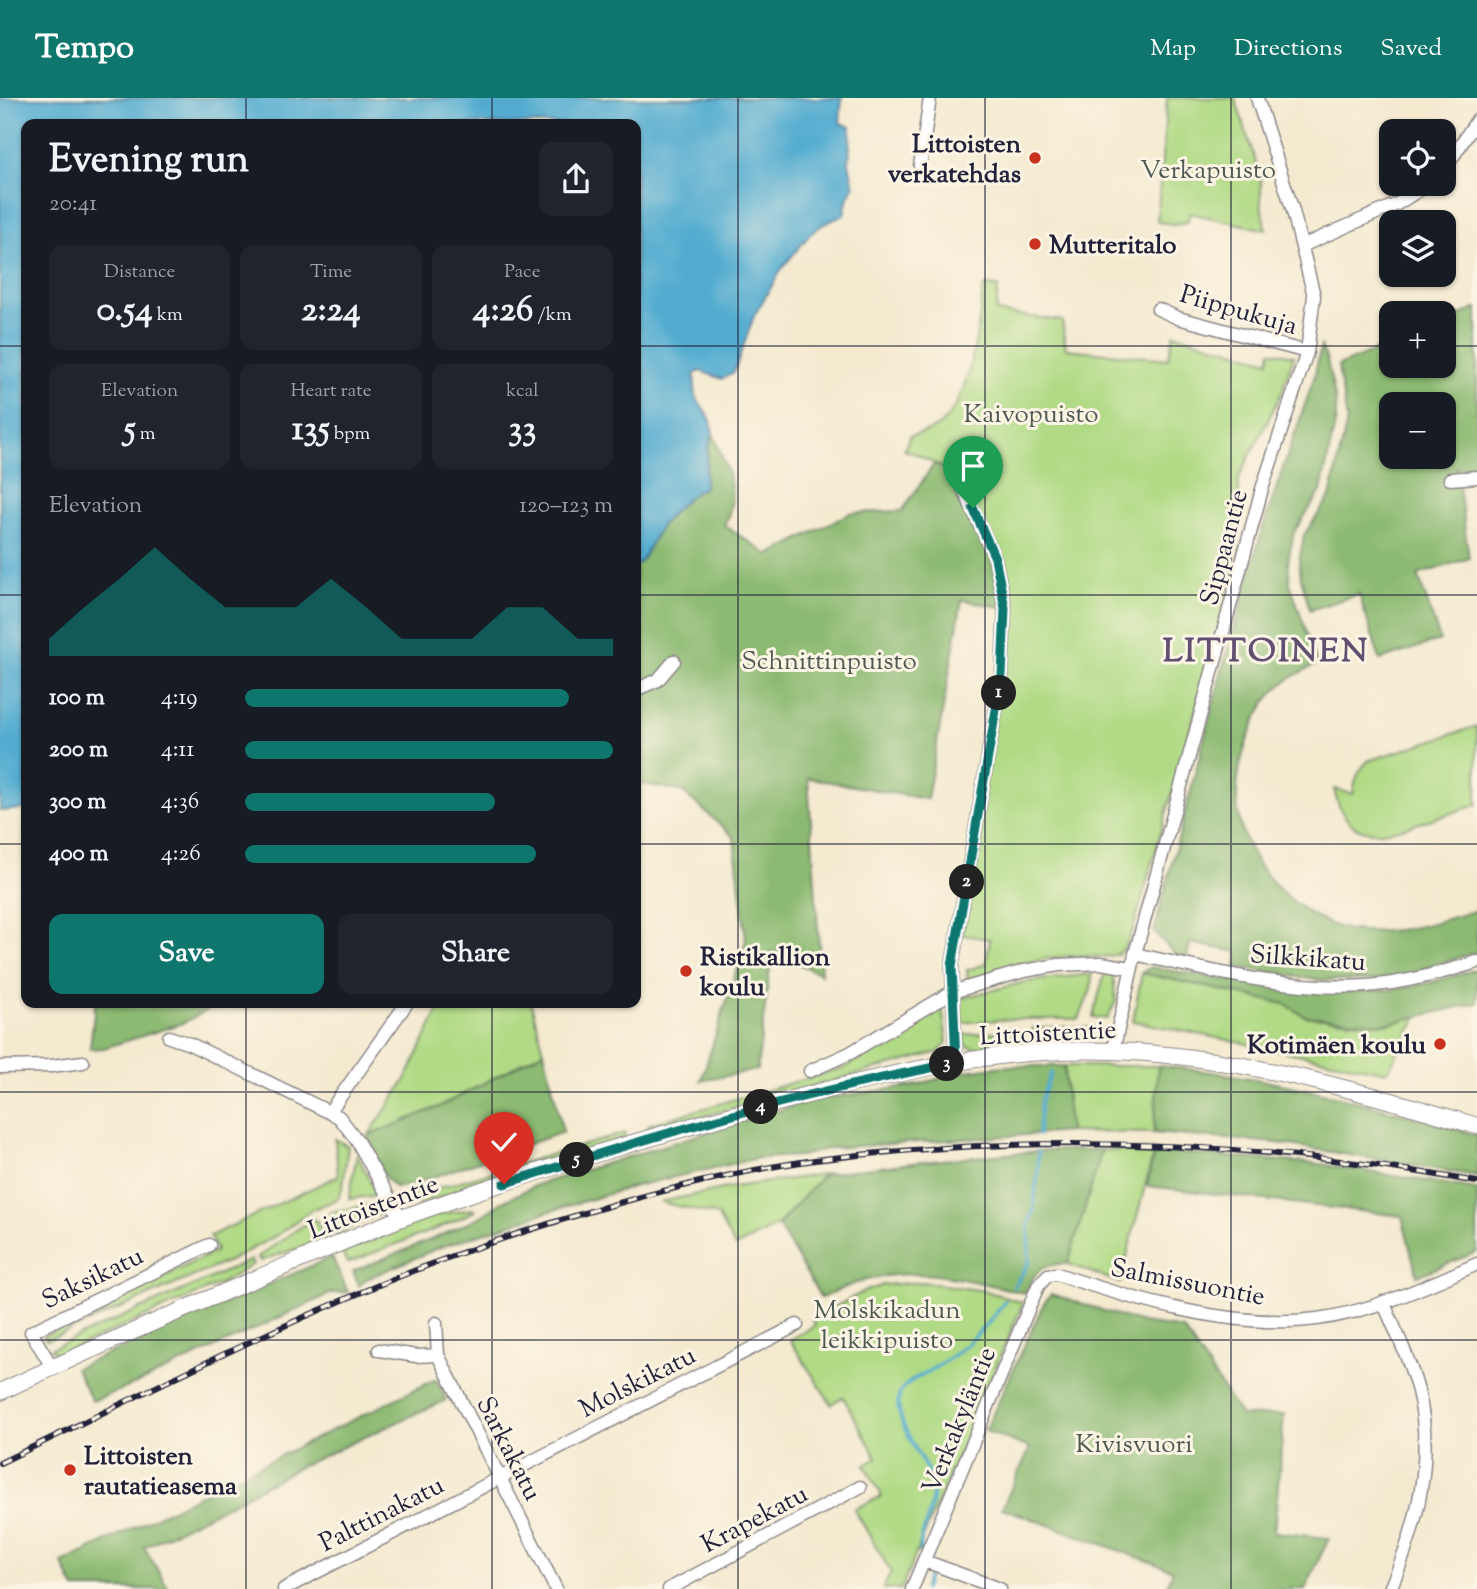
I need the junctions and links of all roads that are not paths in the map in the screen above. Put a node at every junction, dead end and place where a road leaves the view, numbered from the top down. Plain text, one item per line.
1 (930, 98) edge
2 (1257, 98) edge
3 (1477, 120) edge
4 (1456, 152) edge
5 (920, 166) dead end
6 (1410, 196) edge
7 (1303, 246) junction
8 (1158, 309) dead end
9 (1307, 352) junction
10 (953, 466) dead end
11 (1477, 477) edge
12 (1451, 480) dead end
13 (674, 662) dead end
14 (641, 687) edge
15 (1135, 954) junction
16 (1477, 962) edge
17 (1131, 968) junction
18 (952, 992) junction
19 (403, 1008) edge
20 (169, 1037) dead end
21 (1113, 1051) junction
22 (83, 1062) dead end
23 (956, 1063) junction
24 (0, 1067) edge
25 (810, 1071) dead end
26 (330, 1111) junction
27 (1477, 1126) edge
28 (401, 1219) junction
29 (209, 1245) dead end
30 (1477, 1264) edge
31 (1051, 1274) joint
32 (1383, 1302) junction
33 (436, 1323) dead end
34 (797, 1325) dead end
35 (379, 1350) dead end
36 (438, 1355) junction
37 (52, 1367) junction
38 (0, 1392) edge
39 (499, 1478) junction
40 (860, 1487) dead end
41 (925, 1561) junction
42 (284, 1589) edge
43 (556, 1589) edge
44 (669, 1589) edge
45 (912, 1589) edge
46 (1000, 1589) edge
47 (1390, 1589) edge

1 - 5 street
2 - 7 street, Sippaantie
3 - 4 street
6 - 7 street
7 - 9 street, Sippaantie
8 - 9 street, Piippukuja
9 - 15 street, Sippaantie
10 - 18 street
11 - 12 street
13 - 14 street
15 - 16 street, Silkkikatu
15 - 17 street, Sippaantie
17 - 18 street
17 - 21 street, Sippaantie
18 - 23 street
18 - 25 street
19 - 26 street
20 - 26 street
21 - 23 street, Littoistentie
21 - 27 street, Littoistentie
22 - 24 street
23 - 28 street, Littoistentie
26 - 28 street
28 - 37 street, Littoistentie
29 - 37 street, Saksikatu
30 - 32 street, Salmissuontie
31 - 32 street, Salmissuontie
31 - 41 street, Verkakyläntie
32 - 47 street
33 - 36 street, Sarkakatu
34 - 39 street, Molskikatu
35 - 36 street
36 - 39 street, Sarkakatu
37 - 38 street, Littoistentie
39 - 42 street, Palttinakatu
39 - 43 street, Sarkakatu
40 - 44 street, Krapekatu
41 - 45 street, Verkakyläntie
41 - 46 street

